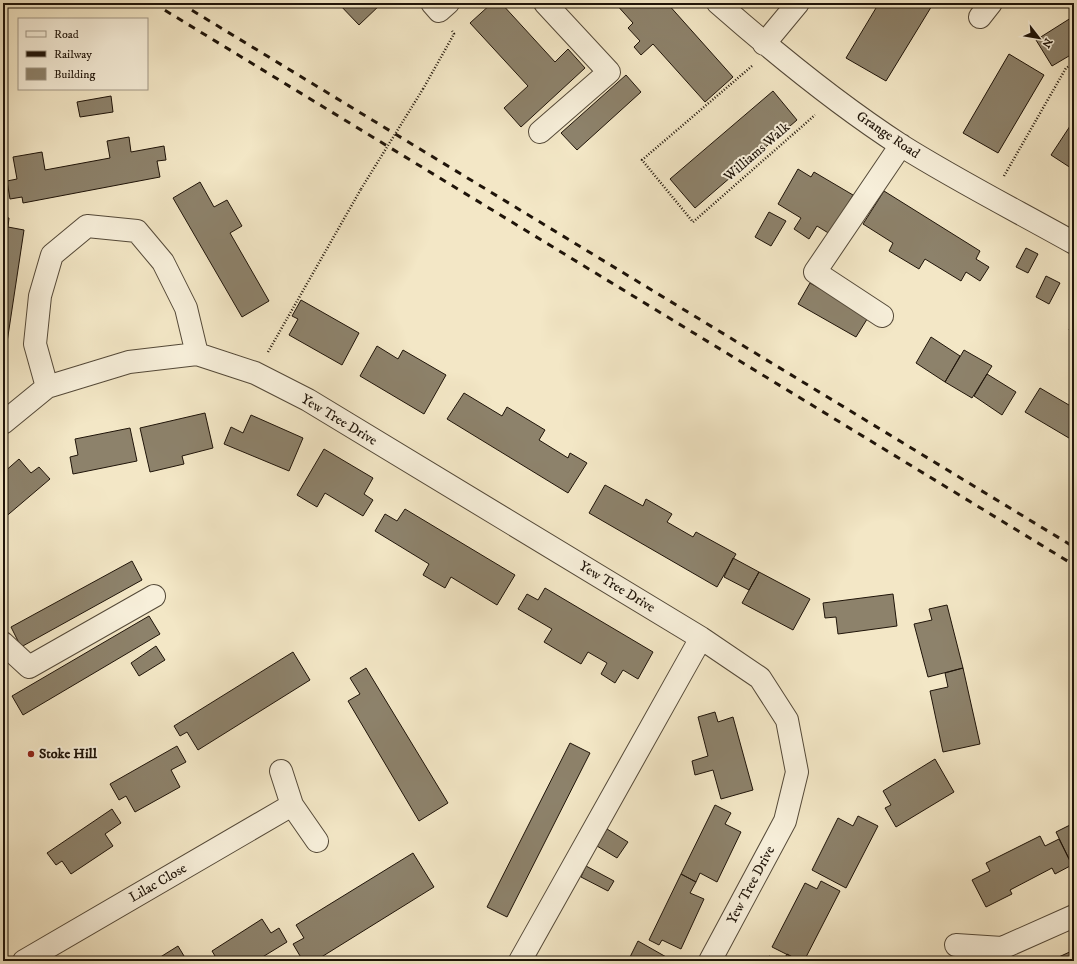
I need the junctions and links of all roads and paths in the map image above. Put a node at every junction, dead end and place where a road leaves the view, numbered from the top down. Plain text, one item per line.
1 (545, 3) edge
2 (718, 3) edge
3 (798, 3) edge
4 (440, 6) edge
5 (768, 47) junction
6 (1074, 63) edge
7 (834, 98) junction
8 (540, 132) dead end
9 (901, 145) junction
10 (992, 197) junction
11 (1074, 243) edge
12 (882, 316) dead end
13 (197, 354) junction
14 (255, 373) junction
15 (47, 387) junction
16 (3, 423) edge
17 (154, 596) dead end
18 (701, 638) junction
19 (3, 643) edge
20 (281, 771) dead end
21 (292, 806) junction
22 (317, 841) dead end
23 (1074, 916) edge
24 (956, 945) dead end
25 (24, 961) edge
26 (520, 961) edge
27 (710, 961) edge

1 - 8 street
2 - 5 street, Grange Road
3 - 5 street
4 - 14 path, bridge
5 - 7 street, Grange Road
5 - 7 path, Williams Walk
6 - 10 path
7 - 9 street, Grange Road
9 - 10 street, Grange Road
9 - 12 street
10 - 11 street, Grange Road
13 - 14 street, Yew Tree Drive
13 - 15 street, Yew Tree Drive
13 - 15 street
14 - 18 street, Yew Tree Drive
15 - 16 street, Yew Tree Drive
17 - 19 street
18 - 26 street
18 - 27 street, Yew Tree Drive
20 - 21 street
21 - 22 street
21 - 25 street, Lilac Close
23 - 24 street

